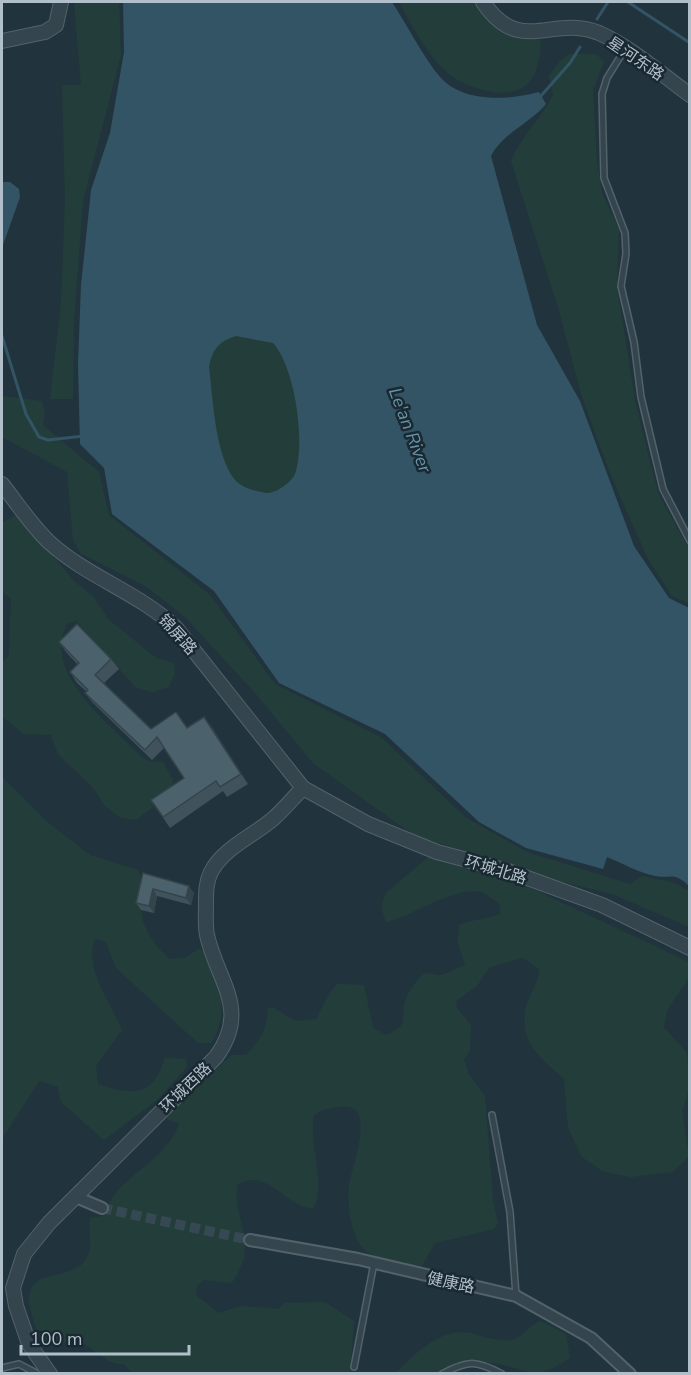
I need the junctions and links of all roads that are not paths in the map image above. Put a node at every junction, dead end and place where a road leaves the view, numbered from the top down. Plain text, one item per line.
1 (61, 2) edge
2 (483, 2) edge
3 (2, 41) edge
4 (625, 48) junction
5 (690, 95) edge
6 (2, 484) edge
7 (690, 541) edge
8 (303, 788) junction
9 (690, 948) edge
10 (492, 1115) dead end
11 (76, 1197) junction
12 (102, 1208) tunnel mouth
13 (250, 1240) tunnel mouth
14 (374, 1263) junction
15 (516, 1296) junction
16 (354, 1367) dead end
17 (2, 1368) edge
18 (38, 1374) edge
19 (50, 1374) edge
20 (442, 1374) edge
21 (502, 1374) edge
22 (630, 1374) edge

1 - 3 street
2 - 4 street, 星河东路
4 - 5 street, 星河东路
4 - 7 lane
6 - 8 street, 锦屏路
8 - 9 street, 环城北路
8 - 11 street, 环城西路
10 - 15 lane
11 - 12 street
11 - 19 street, 环城西路
13 - 14 street, 健康路
14 - 15 street, 健康路
14 - 16 lane
15 - 22 street, 健康路
17 - 18 lane
20 - 21 lane

